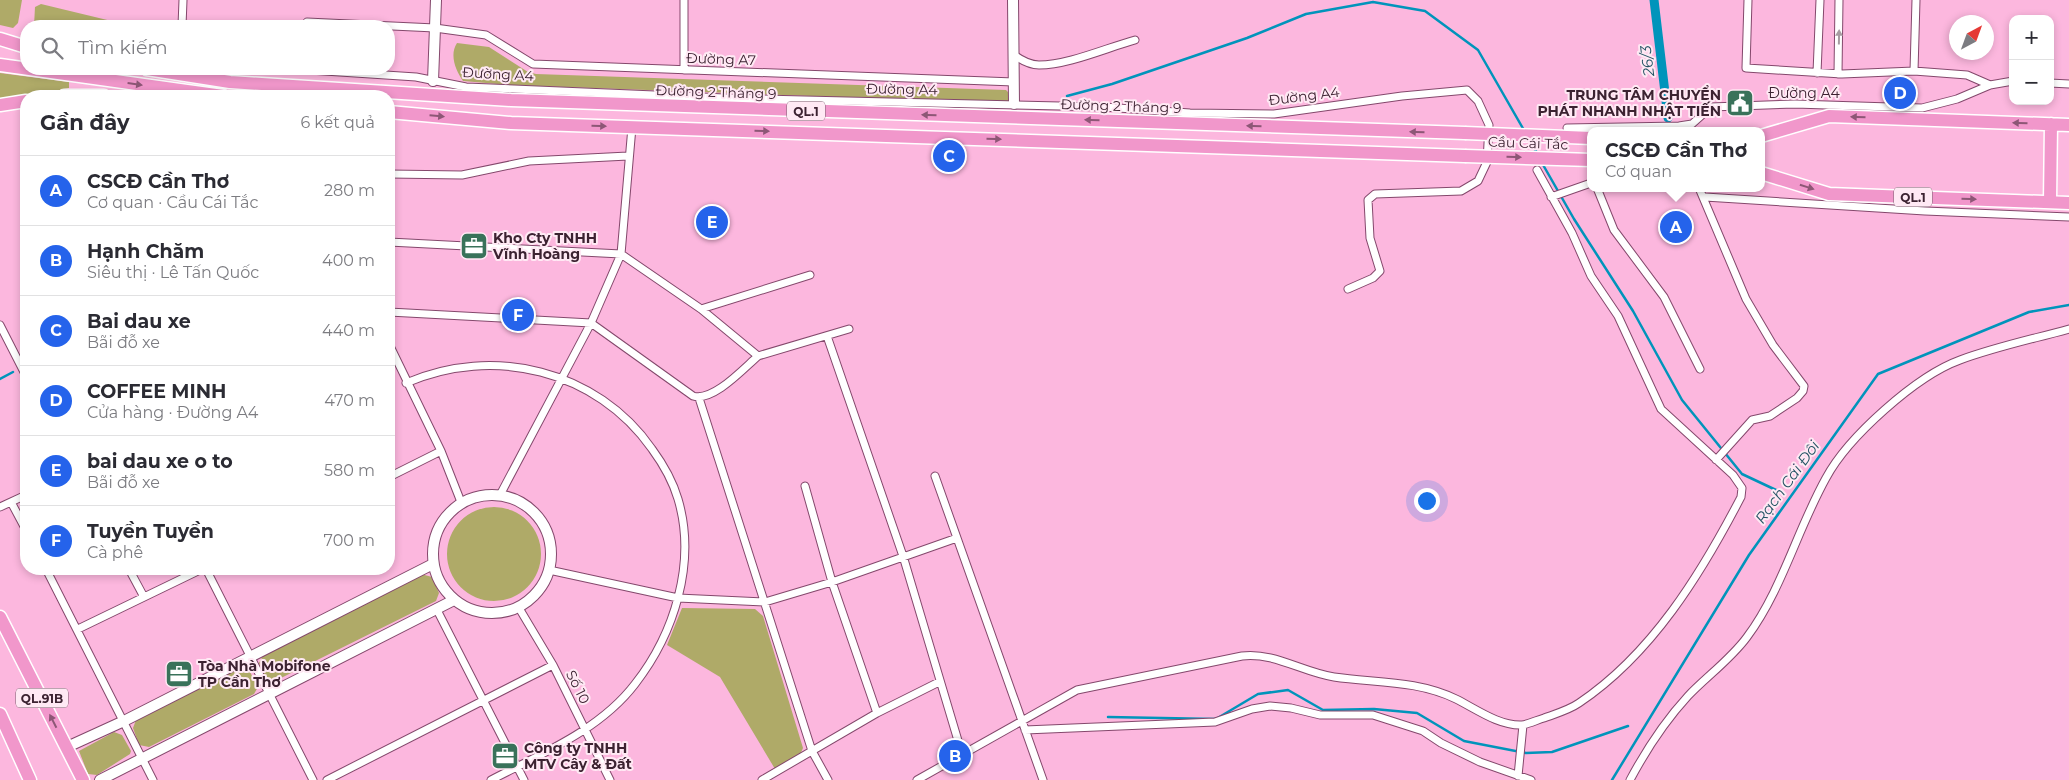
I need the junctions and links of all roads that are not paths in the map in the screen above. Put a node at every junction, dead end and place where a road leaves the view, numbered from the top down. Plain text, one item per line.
1 (183, 0) edge
2 (436, 0) edge
3 (684, 0) edge
4 (1013, 0) edge
5 (1748, 0) edge
6 (1820, 0) edge
7 (1840, 0) edge
8 (1916, 0) edge
9 (182, 20) edge
10 (395, 26) edge
11 (435, 28) junction
12 (0, 39) edge
13 (1135, 40) dead end
14 (0, 47) edge
15 (20, 47) edge
16 (20, 49) edge
17 (1014, 55) junction
18 (0, 65) edge
19 (20, 68) edge
20 (684, 70) junction
21 (1914, 71) junction
22 (1817, 72) junction
23 (1838, 74) junction
24 (72, 75) edge
25 (185, 75) edge
26 (370, 75) edge
27 (433, 80) junction
28 (1014, 82) junction
29 (2009, 82) edge
30 (2054, 83) edge
31 (2069, 84) edge
32 (1990, 85) junction
33 (180, 90) edge
34 (355, 90) edge
35 (395, 93) edge
36 (20, 102) edge
37 (1014, 104) junction
38 (0, 105) edge
39 (395, 113) edge
40 (2051, 124) junction
41 (2069, 125) edge
42 (632, 127) junction
43 (1623, 127) edge
44 (1567, 128) dead end
45 (1587, 128) edge
46 (1465, 134) joint
47 (1765, 135) edge
48 (1587, 138) edge
49 (628, 156) junction
50 (1587, 160) edge
51 (1537, 170) dead end
52 (395, 174) edge
53 (1765, 174) edge
54 (1587, 184) edge
55 (1599, 192) edge
56 (1701, 192) edge
57 (1554, 196) junction
58 (1704, 197) junction
59 (2050, 202) junction
60 (2069, 202) edge
61 (2069, 217) edge
62 (395, 242) edge
63 (621, 254) junction
64 (810, 275) dead end
65 (1348, 289) dead end
66 (700, 309) junction
67 (395, 312) edge
68 (591, 323) junction
69 (0, 325) edge
70 (849, 329) dead end
71 (2069, 329) edge
72 (827, 336) junction
73 (758, 356) junction
74 (395, 358) edge
75 (20, 364) edge
76 (1700, 368) dead end
77 (561, 377) junction
78 (406, 383) junction
79 (699, 398) junction
80 (441, 452) junction
81 (1719, 457) junction
82 (395, 474) edge
83 (935, 476) dead end
84 (805, 486) dead end
85 (500, 495) junction
86 (20, 498) edge
87 (11, 502) junction
88 (461, 502) junction
89 (0, 508) edge
90 (20, 519) edge
91 (957, 538) junction
92 (903, 556) junction
93 (432, 564) junction
94 (549, 570) junction
95 (49, 575) edge
96 (132, 575) edge
97 (191, 575) edge
98 (207, 575) edge
99 (832, 582) junction
100 (144, 597) junction
101 (678, 598) junction
102 (454, 600) junction
103 (765, 602) junction
104 (436, 608) junction
105 (518, 608) junction
106 (0, 617) edge
107 (78, 629) junction
108 (250, 656) junction
109 (553, 665) junction
110 (939, 682) junction
111 (269, 694) junction
112 (484, 701) junction
113 (877, 713) junction
114 (0, 714) edge
115 (124, 721) junction
116 (1022, 721) junction
117 (1523, 724) junction
118 (586, 729) junction
119 (1025, 730) junction
120 (67, 746) junction
121 (812, 751) junction
122 (962, 754) junction
123 (142, 758) junction
124 (517, 766) junction
125 (1518, 776) junction
126 (30, 780) edge
127 (83, 780) edge
128 (100, 780) edge
129 (154, 780) edge
130 (312, 780) edge
131 (327, 780) edge
132 (491, 780) edge
133 (524, 780) edge
134 (610, 780) edge
135 (762, 780) edge
136 (828, 780) edge
137 (916, 780) edge
138 (1043, 780) edge
139 (1531, 780) edge
140 (1630, 780) edge

1 - 9 street
2 - 11 street
3 - 20 street
4 - 17 street
5 - 22 street
6 - 22 street
23 -> 7 street
8 - 21 street
10 - 11 street, Đường A7
11 - 20 street, Đường A7
11 - 27 street
12 - 15 highway
13 - 17 street
14 - 16 highway
17 - 28 street
18 -> 19 highway
20 - 28 street, Đường A7
21 - 23 street
21 - 32 street
22 - 23 street
24 -> 33 highway
34 -> 25 highway, Đường 2 Tháng 9 / QL.1
26 - 27 street, Đường A4
27 - 37 street, Đường A4
28 - 37 street
29 - 32 street, Đường A4
30 - 31 street
32 - 43 street, Đường A4
46 -> 35 highway, Đường 2 Tháng 9 / QL.1
36 - 38 highway
37 - 65 street, Đường A4
39 -> 42 highway, QL.1
40 - 41 highway
40 -> 47 highway
40 - 59 highway
42 - 49 street
42 -> 50 highway, Cầu Cái Tắc / QL.1, bridge
44 - 45 street, Đường A4
46 - 48 highway, Cầu Cái Tắc / QL.1, bridge
49 - 52 street
49 - 63 street
51 - 57 street
53 -> 59 highway, QL.1
54 - 57 street
55 - 76 street
56 - 58 street
57 - 81 street
58 - 61 street
58 - 81 street
59 - 60 highway, QL.1
62 - 63 street
63 - 66 street
63 - 68 street
64 - 66 street
66 - 73 street
67 - 68 street
68 - 77 street
68 - 79 street
69 - 75 street
70 - 72 street
71 - 140 street
72 - 73 street
72 - 92 street
73 - 79 street
74 - 78 street
77 - 78 street
77 - 85 street
77 - 101 street
78 - 80 street
79 - 103 street
80 - 82 street
80 - 88 street
81 - 117 street
83 - 91 street
84 - 99 street
85 - 88 street
85 - 94 street
86 - 87 street
87 - 89 street
87 - 90 street
88 - 93 street
91 - 92 street
91 - 116 street
92 - 99 street
92 - 110 street
93 - 102 street
93 - 108 street
94 - 101 street
94 - 105 street
95 - 107 street
96 - 100 street
97 - 100 street
98 - 108 street
99 - 103 street
99 - 113 street
100 - 107 street
101 - 103 street
101 - 118 street
102 - 104 street
102 - 105 street
103 - 121 street
104 - 111 street
104 - 112 street
105 - 109 street, Số 10
120 -> 106 highway, QL.91B
107 - 115 street
108 - 111 street
108 - 115 street
109 - 112 street
109 - 118 street, Số 10
110 - 113 street
110 - 122 street
111 - 123 street
111 - 130 street
112 - 124 street
112 - 131 street
113 - 121 street
114 - 126 highway, QL.91B
115 - 120 street
115 - 123 street
116 - 117 street
116 - 119 street
116 - 122 street
117 - 125 street
118 - 124 street
118 - 134 street, Số 10
119 - 125 street
119 - 138 street
120 - 127 highway, QL.91B
121 - 135 street
121 - 136 street
122 - 137 street
123 - 128 street
123 - 129 street
124 - 132 street
124 - 133 street
125 - 139 street

